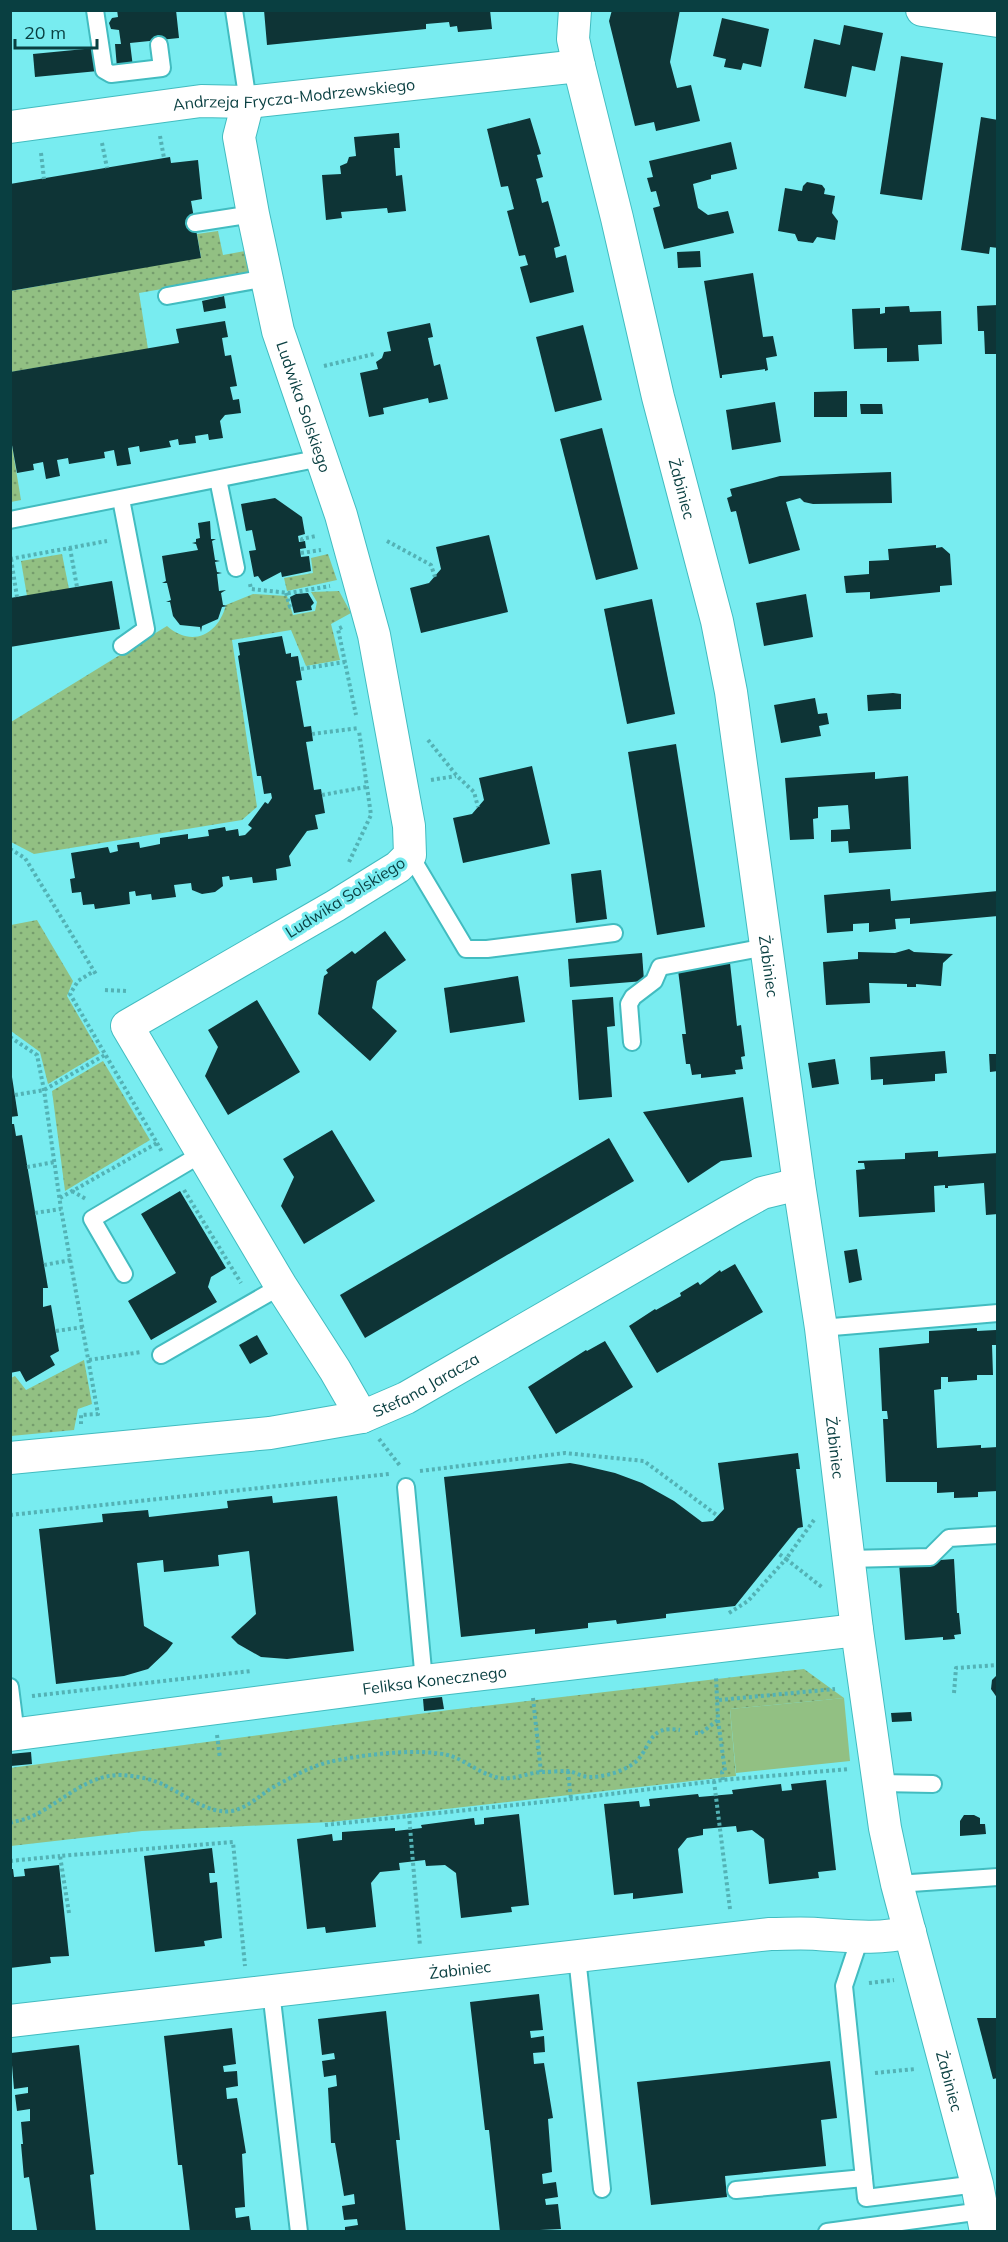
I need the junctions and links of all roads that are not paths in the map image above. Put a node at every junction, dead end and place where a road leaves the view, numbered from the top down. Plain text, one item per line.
1 (95, 10) edge
2 (234, 10) edge
3 (575, 10) edge
4 (922, 10) edge
5 (998, 21) edge
6 (159, 45) dead end
7 (579, 66) junction
8 (248, 102) junction
9 (10, 127) edge
10 (253, 214) junction
11 (195, 223) dead end
12 (267, 278) junction
13 (167, 297) dead end
14 (321, 458) junction
15 (218, 479) junction
16 (121, 499) junction
17 (10, 520) edge
18 (236, 568) dead end
19 (122, 646) dead end
20 (410, 855) junction
21 (614, 933) dead end
22 (766, 948) junction
23 (632, 1042) dead end
24 (203, 1154) junction
25 (799, 1184) junction
26 (124, 1274) dead end
27 (281, 1286) junction
28 (998, 1312) edge
29 (821, 1328) junction
30 (161, 1355) dead end
31 (362, 1418) junction
32 (10, 1458) edge
33 (406, 1487) dead end
34 (998, 1535) edge
35 (848, 1559) junction
36 (857, 1630) junction
37 (424, 1681) junction
38 (11, 1692) edge
39 (13, 1735) edge
40 (878, 1776) junction
41 (933, 1784) dead end
42 (998, 1877) edge
43 (897, 1884) junction
44 (910, 1932) junction
45 (860, 1938) junction
46 (577, 1957) junction
47 (259, 1993) junction
48 (10, 2021) edge
49 (864, 2178) junction
50 (602, 2190) dead end
51 (736, 2190) dead end
52 (982, 2209) edge
53 (299, 2232) edge
54 (827, 2232) edge

1 - 6 lane
2 - 8 lane
3 - 7 street, Żabiniec
4 - 5 street
7 - 8 street, Andrzeja Frycza-Modrzewskiego
7 - 22 street, Żabiniec
8 - 9 street, Andrzeja Frycza-Modrzewskiego
8 - 10 street, Ludwika Solskiego
10 - 11 lane
10 - 12 street, Ludwika Solskiego
12 - 13 lane
12 - 14 street, Ludwika Solskiego
14 - 15 lane
14 - 20 street, Ludwika Solskiego
15 - 16 lane
15 - 18 lane
16 - 17 lane
16 - 19 lane
20 - 21 lane
20 - 24 street, Ludwika Solskiego
22 - 23 lane
22 - 25 street, Żabiniec
24 - 26 lane
24 - 27 street, Ludwika Solskiego
25 - 29 street, Żabiniec
25 - 31 street, Stefana Jaracza
27 - 30 lane
27 - 31 street, Ludwika Solskiego
28 - 29 lane
29 - 35 street, Żabiniec
31 - 32 street, Stefana Jaracza
33 - 37 lane
34 - 35 lane
35 - 36 street, Żabiniec
36 - 37 street, Feliksa Konecznego
36 - 40 street, Żabiniec
37 - 39 street, Feliksa Konecznego
38 - 39 lane
40 - 41 lane
40 - 43 street, Żabiniec
42 - 43 lane
43 - 44 street, Żabiniec
44 - 45 street, Żabiniec
44 - 52 street, Żabiniec
45 - 46 street, Żabiniec
45 - 49 lane
46 - 47 street, Żabiniec
46 - 50 lane
47 - 48 street, Żabiniec
47 - 53 lane
49 - 51 lane
49 - 52 lane
52 - 54 lane

